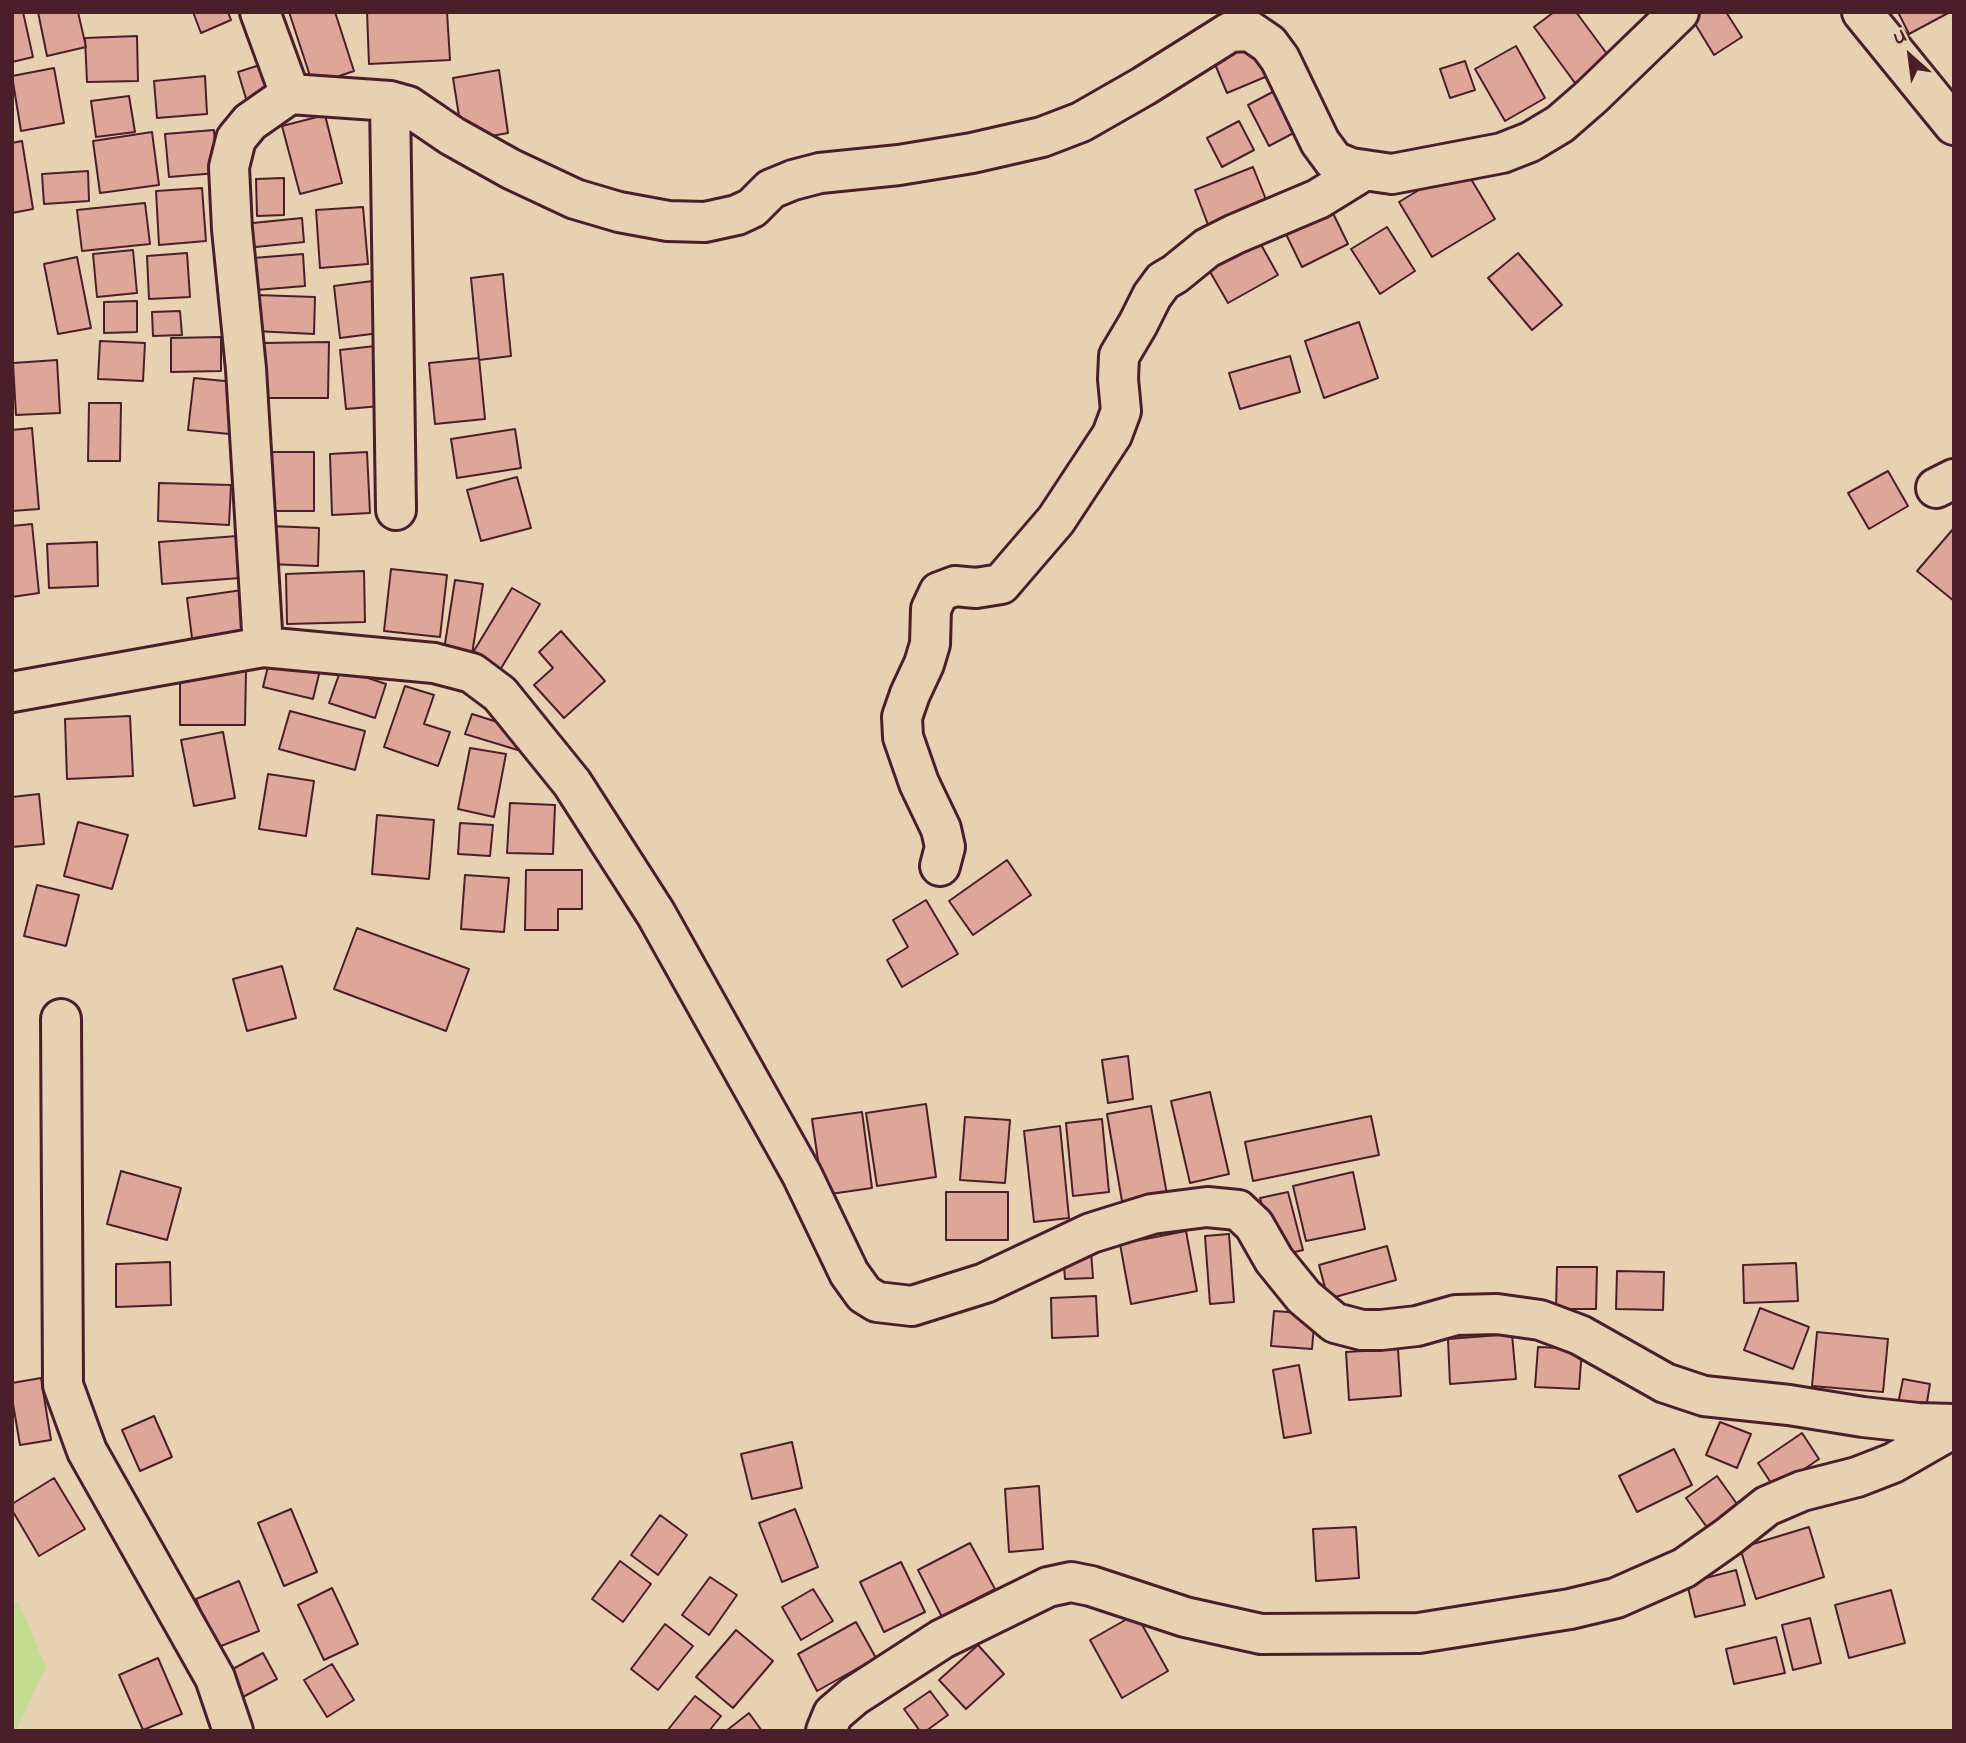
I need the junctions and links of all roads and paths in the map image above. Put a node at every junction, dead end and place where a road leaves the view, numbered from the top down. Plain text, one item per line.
1 (260, 12) edge
2 (1679, 12) edge
3 (1862, 12) edge
4 (289, 94) junction
5 (390, 101) junction
6 (1954, 125) edge
7 (1365, 170) junction
8 (396, 510) dead end
9 (263, 647) junction
10 (12, 692) edge
11 (940, 866) dead end
12 (61, 1019) dead end
13 (1954, 1426) edge
14 (233, 1731) edge
15 (826, 1731) edge

1 - 4 street
2 - 7 street
3 - 6 street
4 - 5 street
4 - 9 street
5 - 7 street
5 - 8 street
7 - 11 street
9 - 10 street
9 - 13 street
12 - 14 street
13 - 15 street

